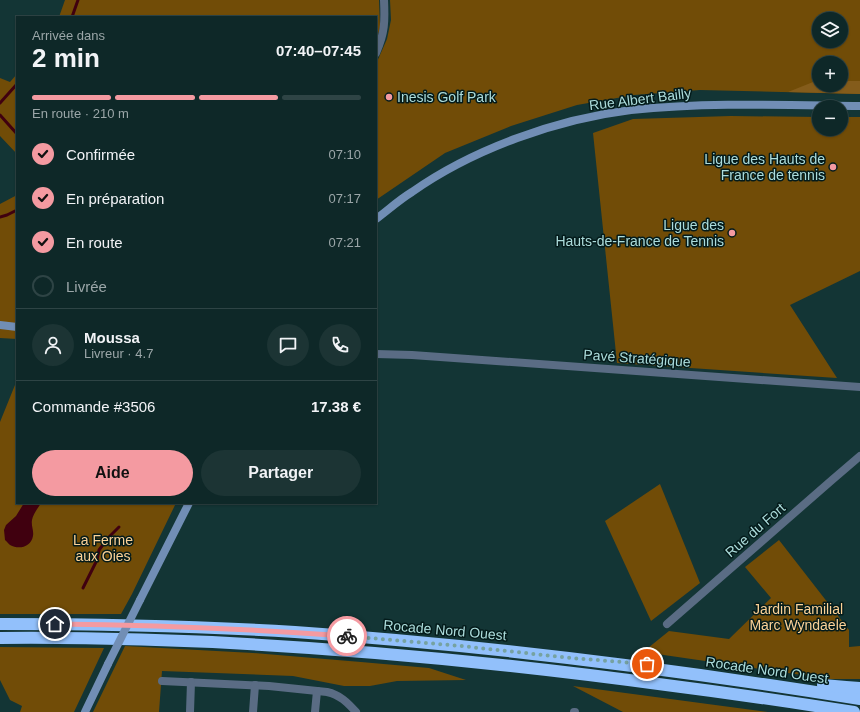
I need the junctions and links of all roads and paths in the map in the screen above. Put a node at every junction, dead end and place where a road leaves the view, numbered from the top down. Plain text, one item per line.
1 (384, 0) edge
2 (377, 50) edge
3 (860, 106) edge
4 (377, 218) edge
5 (0, 325) edge
6 (16, 327) edge
7 (377, 350) edge
8 (377, 354) edge
9 (412, 355) junction
10 (860, 387) edge
11 (860, 456) edge
12 (188, 504) edge
13 (0, 624) edge
14 (667, 624) dead end
15 (0, 638) edge
16 (571, 658) junction
17 (162, 680) dead end
18 (191, 682) junction
19 (255, 685) junction
20 (860, 688) edge
21 (317, 691) junction
22 (860, 699) edge
23 (85, 712) edge
24 (190, 712) edge
25 (253, 712) edge
26 (315, 712) edge
27 (356, 712) edge
28 (854, 712) edge

1 - 2 street
3 - 4 main road, Rue Albert Bailly
5 - 6 main road
7 - 9 street, Pavé Stratégique
8 - 9 street, Pavé Stratégique
9 - 10 street, Pavé Stratégique
11 - 14 street, Rue du Fort
12 - 23 main road, bridge
13 - 16 highway, Rocade Nord Ouest
15 - 28 highway, Rocade Nord Ouest
16 - 20 highway
16 - 22 highway, Rocade Nord Ouest
17 - 18 street
18 - 19 street
18 - 24 street
19 - 21 street
19 - 25 street
21 - 26 street
21 - 27 street

